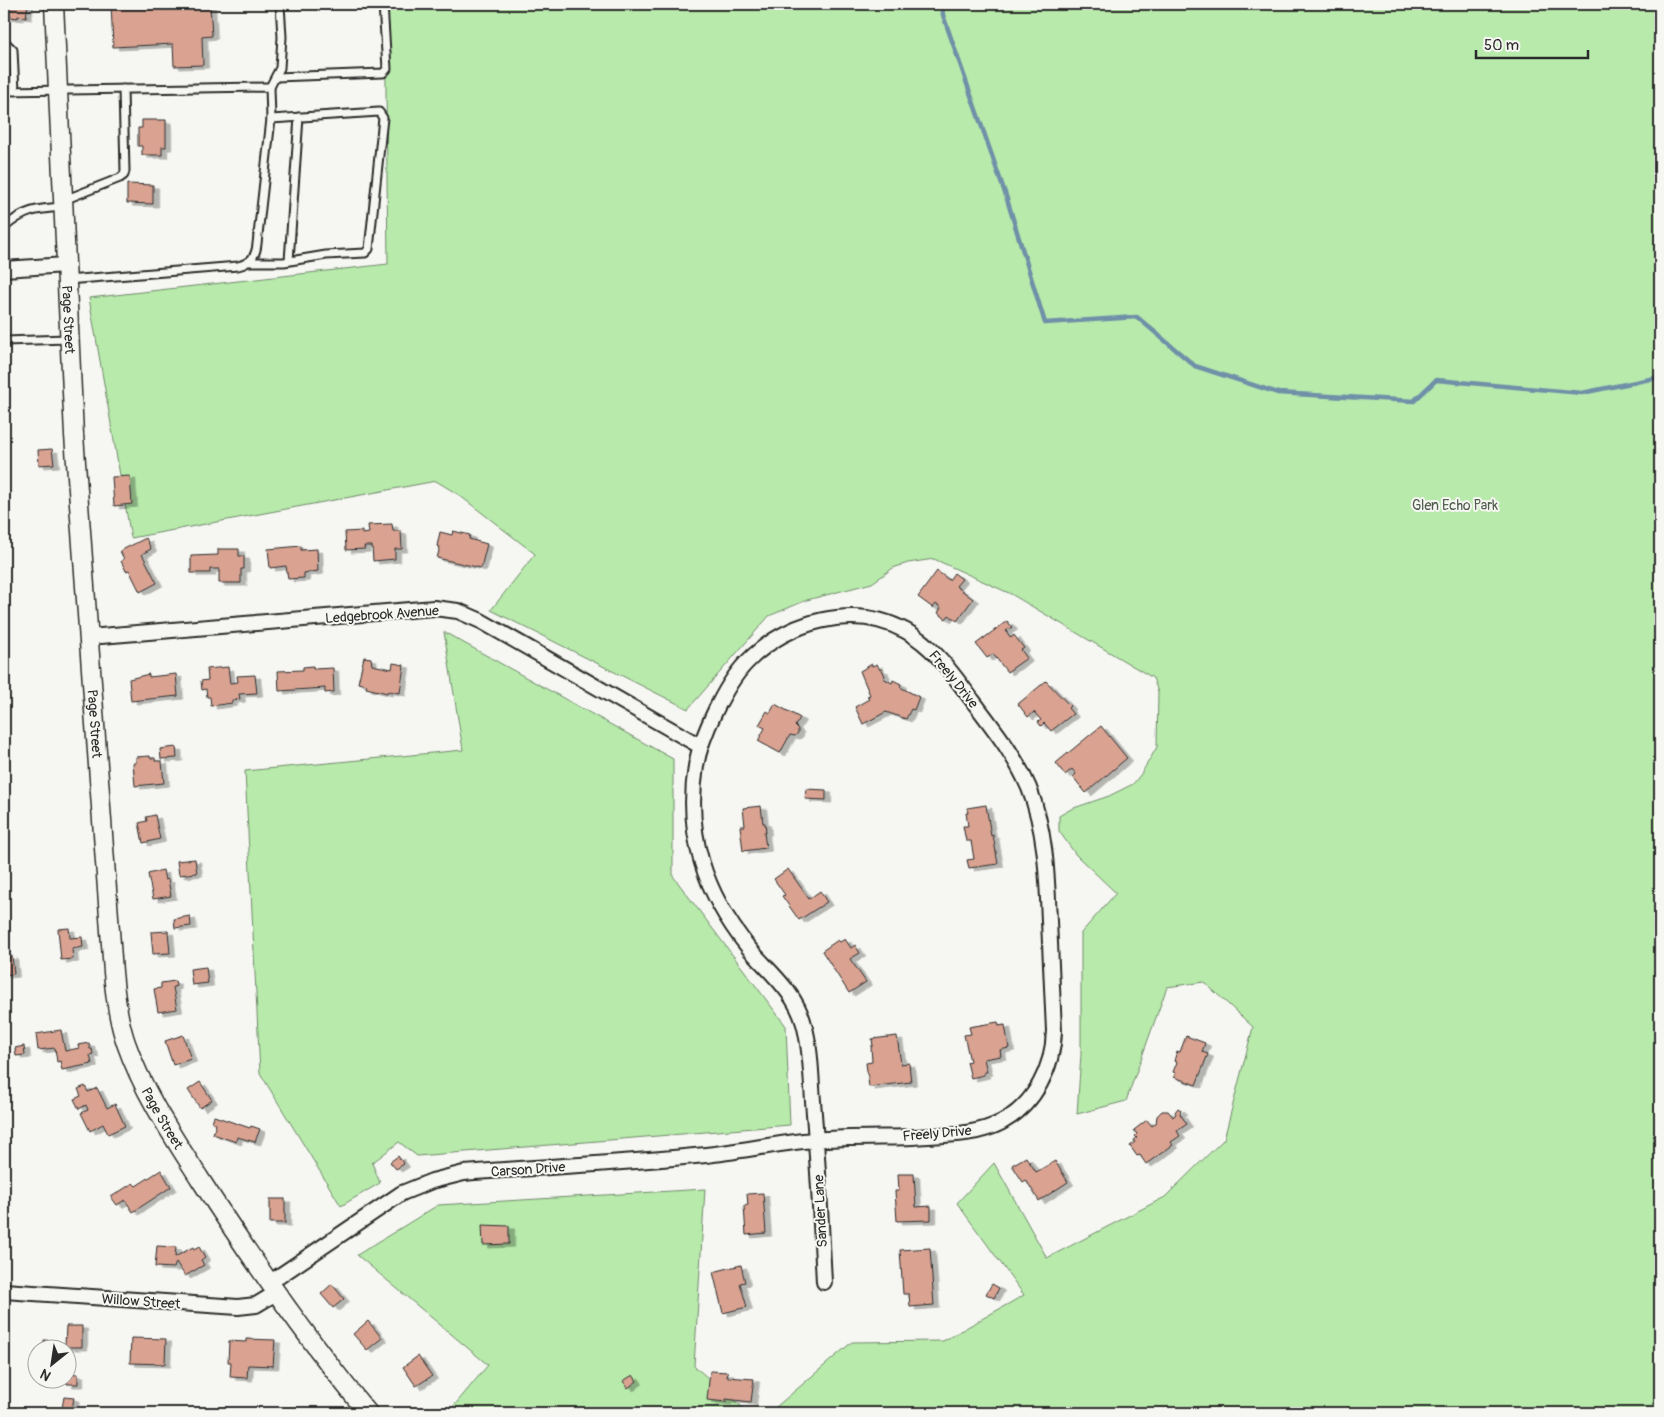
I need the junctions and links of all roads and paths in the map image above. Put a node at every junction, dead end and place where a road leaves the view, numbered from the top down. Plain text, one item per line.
1 (54, 4) edge
2 (280, 4) edge
3 (384, 4) edge
4 (4, 41) edge
5 (276, 77) junction
6 (270, 88) junction
7 (123, 89) junction
8 (58, 90) junction
9 (4, 91) edge
10 (15, 91) junction
11 (300, 117) junction
12 (271, 119) junction
13 (64, 204) junction
14 (4, 228) edge
15 (289, 261) junction
16 (250, 262) junction
17 (4, 269) edge
18 (67, 273) junction
19 (70, 339) junction
20 (4, 340) edge
21 (89, 637) junction
22 (700, 746) junction
23 (816, 1140) junction
24 (824, 1282) dead end
25 (272, 1288) junction
26 (4, 1291) edge
27 (368, 1413) edge

1 - 8 street, Page Street
2 - 5 lane
3 - 5 lane
4 - 10 lane
5 - 6 lane
6 - 7 lane
6 - 12 lane
7 - 8 lane
7 - 13 lane
8 - 10 lane
8 - 13 street, Page Street
9 - 10 lane
11 - 12 lane
11 - 15 lane
11 - 15 lane
12 - 16 lane
13 - 14 lane
13 - 18 street, Page Street
15 - 16 lane
16 - 18 lane
17 - 18 street
18 - 19 street, Page Street
19 - 20 lane
19 - 21 street, Page Street
21 - 22 street, Ledgebrook Avenue
21 - 25 street, Page Street
22 - 23 street, Freely Drive
22 - 23 street, Freely Drive
23 - 24 street, Sander Lane
23 - 25 street, Carson Drive
25 - 26 street, Willow Street
25 - 27 street, Page Street

